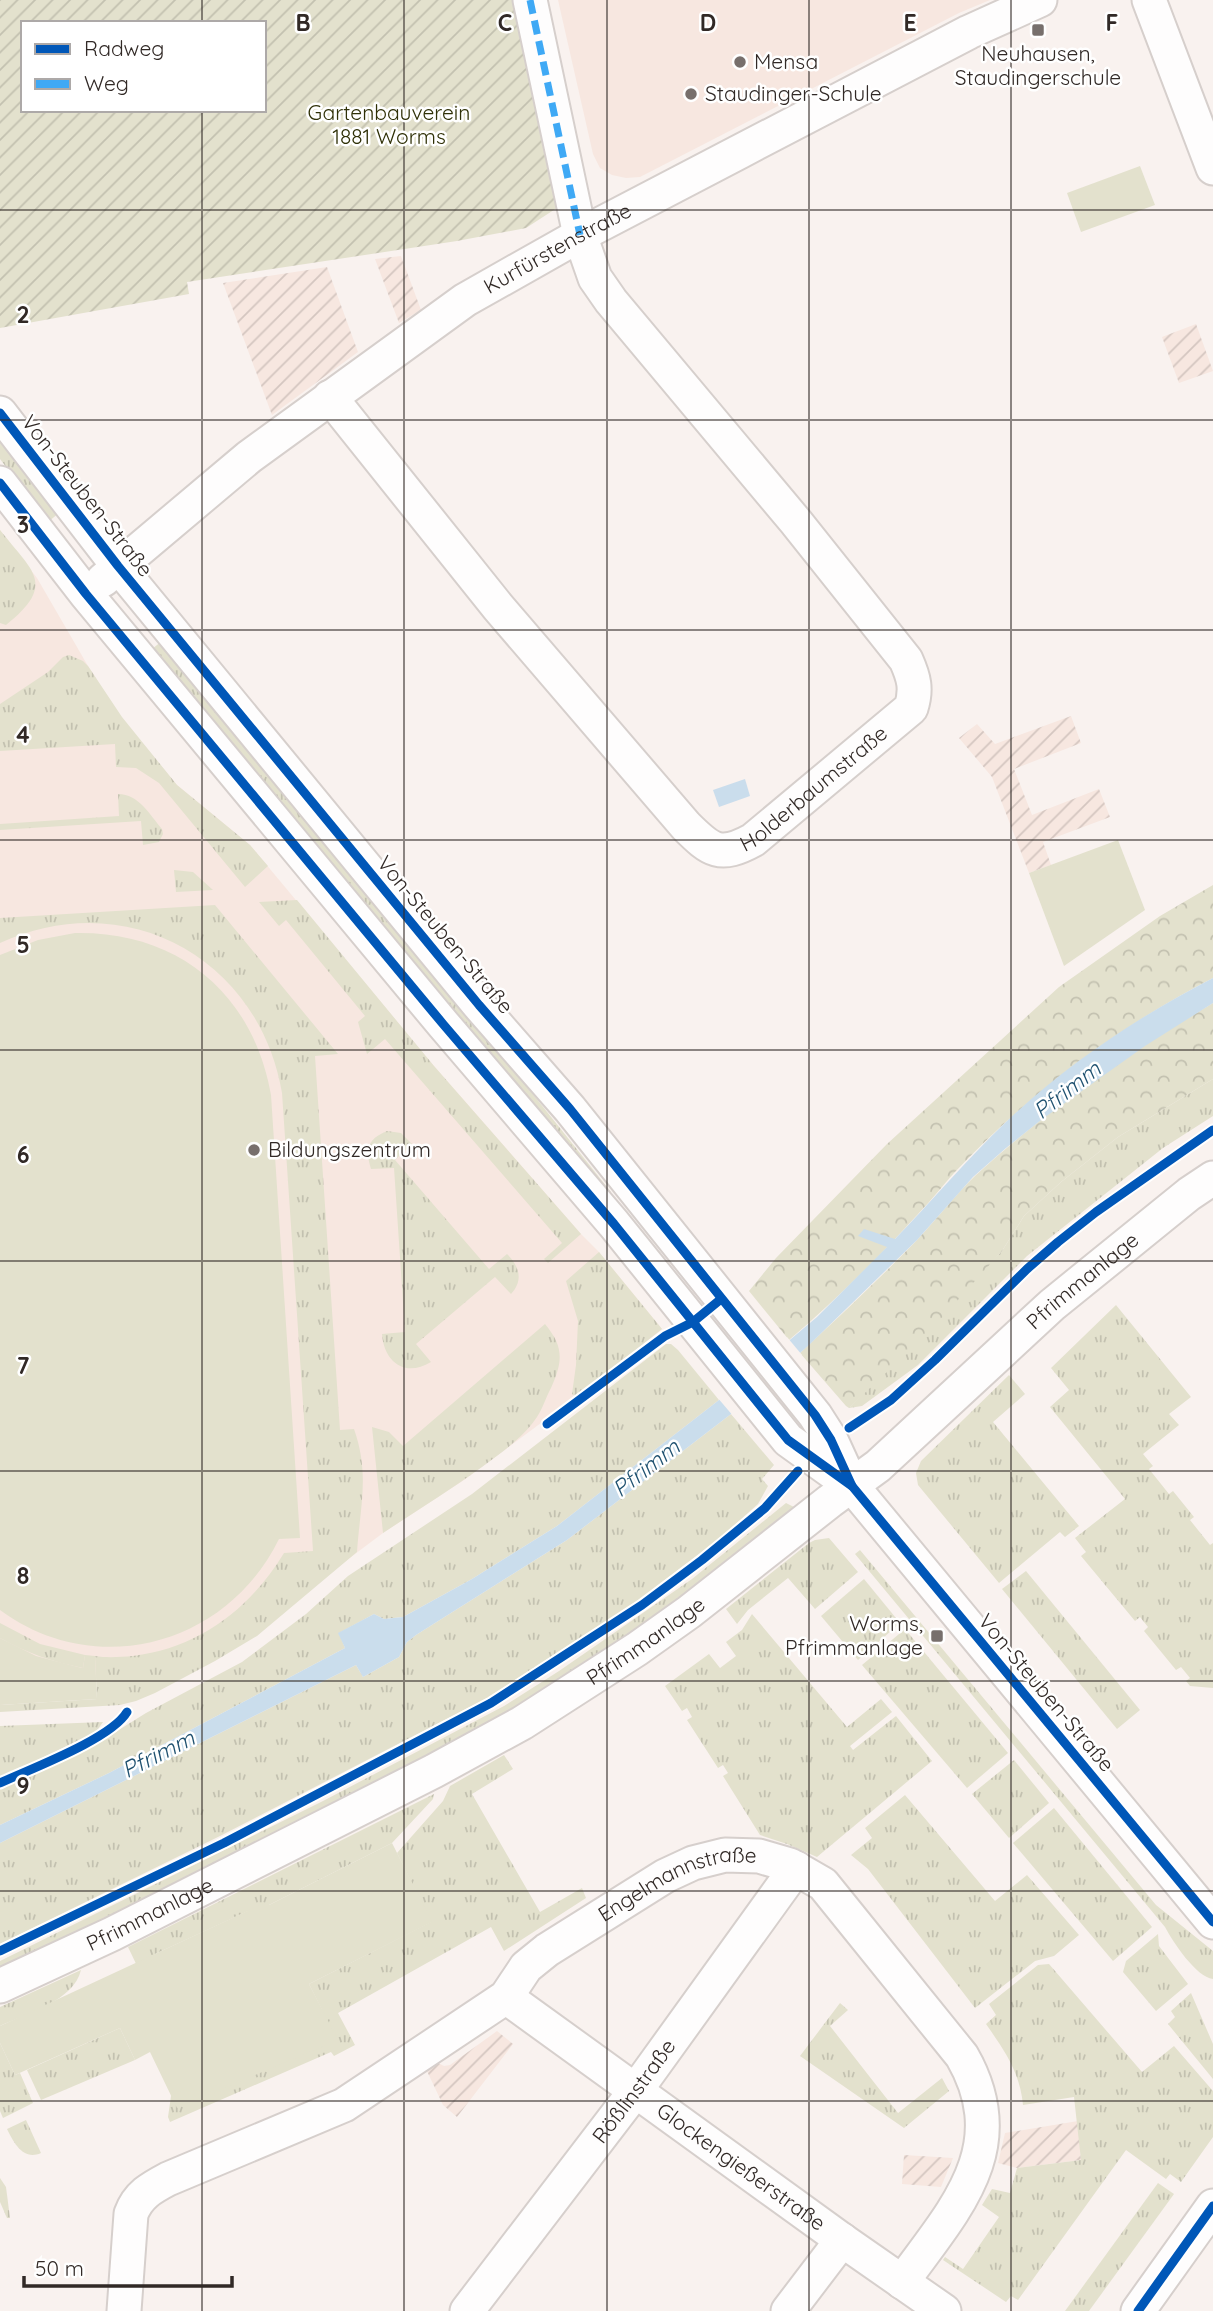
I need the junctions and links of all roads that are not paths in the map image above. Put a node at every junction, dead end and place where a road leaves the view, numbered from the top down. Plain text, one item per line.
1 (530, 0) edge
2 (1040, 0) edge
3 (1149, 0) edge
4 (1213, 168) edge
5 (580, 235) junction
6 (330, 397) junction
7 (0, 413) edge
8 (0, 483) edge
9 (118, 566) junction
10 (86, 594) junction
11 (1213, 1178) edge
12 (852, 1486) junction
13 (796, 1868) junction
14 (1213, 1922) edge
15 (0, 1986) edge
16 (506, 1997) junction
17 (636, 2090) junction
18 (1213, 2206) edge
19 (842, 2240) junction
20 (902, 2282) junction
21 (124, 2311) edge
22 (467, 2311) edge
23 (788, 2311) edge
24 (944, 2311) edge
25 (1138, 2311) edge

1 - 5 street
2 - 5 street, Kurfürstenstraße
3 - 4 street
5 - 6 street, Kurfürstenstraße
5 - 6 street, Holderbaumstraße
6 - 9 street, Kurfürstenstraße
7 - 9 street, Von-Steuben-Straße
8 - 10 street, Von-Steuben-Straße
9 - 10 street, Von-Steuben-Straße
9 - 12 street, Von-Steuben-Straße
10 - 12 street, Von-Steuben-Straße
11 - 12 street, Pfrimmanlage
12 - 14 street, Von-Steuben-Straße
12 - 15 street, Pfrimmanlage
13 - 16 street, Engelmannstraße
13 - 17 street, Rößlinstraße
13 - 20 street, Engelmannstraße
16 - 17 street, Glockengießerstraße
16 - 21 street, Engelmannstraße
17 - 19 street, Glockengießerstraße
17 - 22 street, Rößlinstraße
18 - 25 street
19 - 20 street, Glockengießerstraße
19 - 23 street
20 - 24 street, Glockengießerstraße

